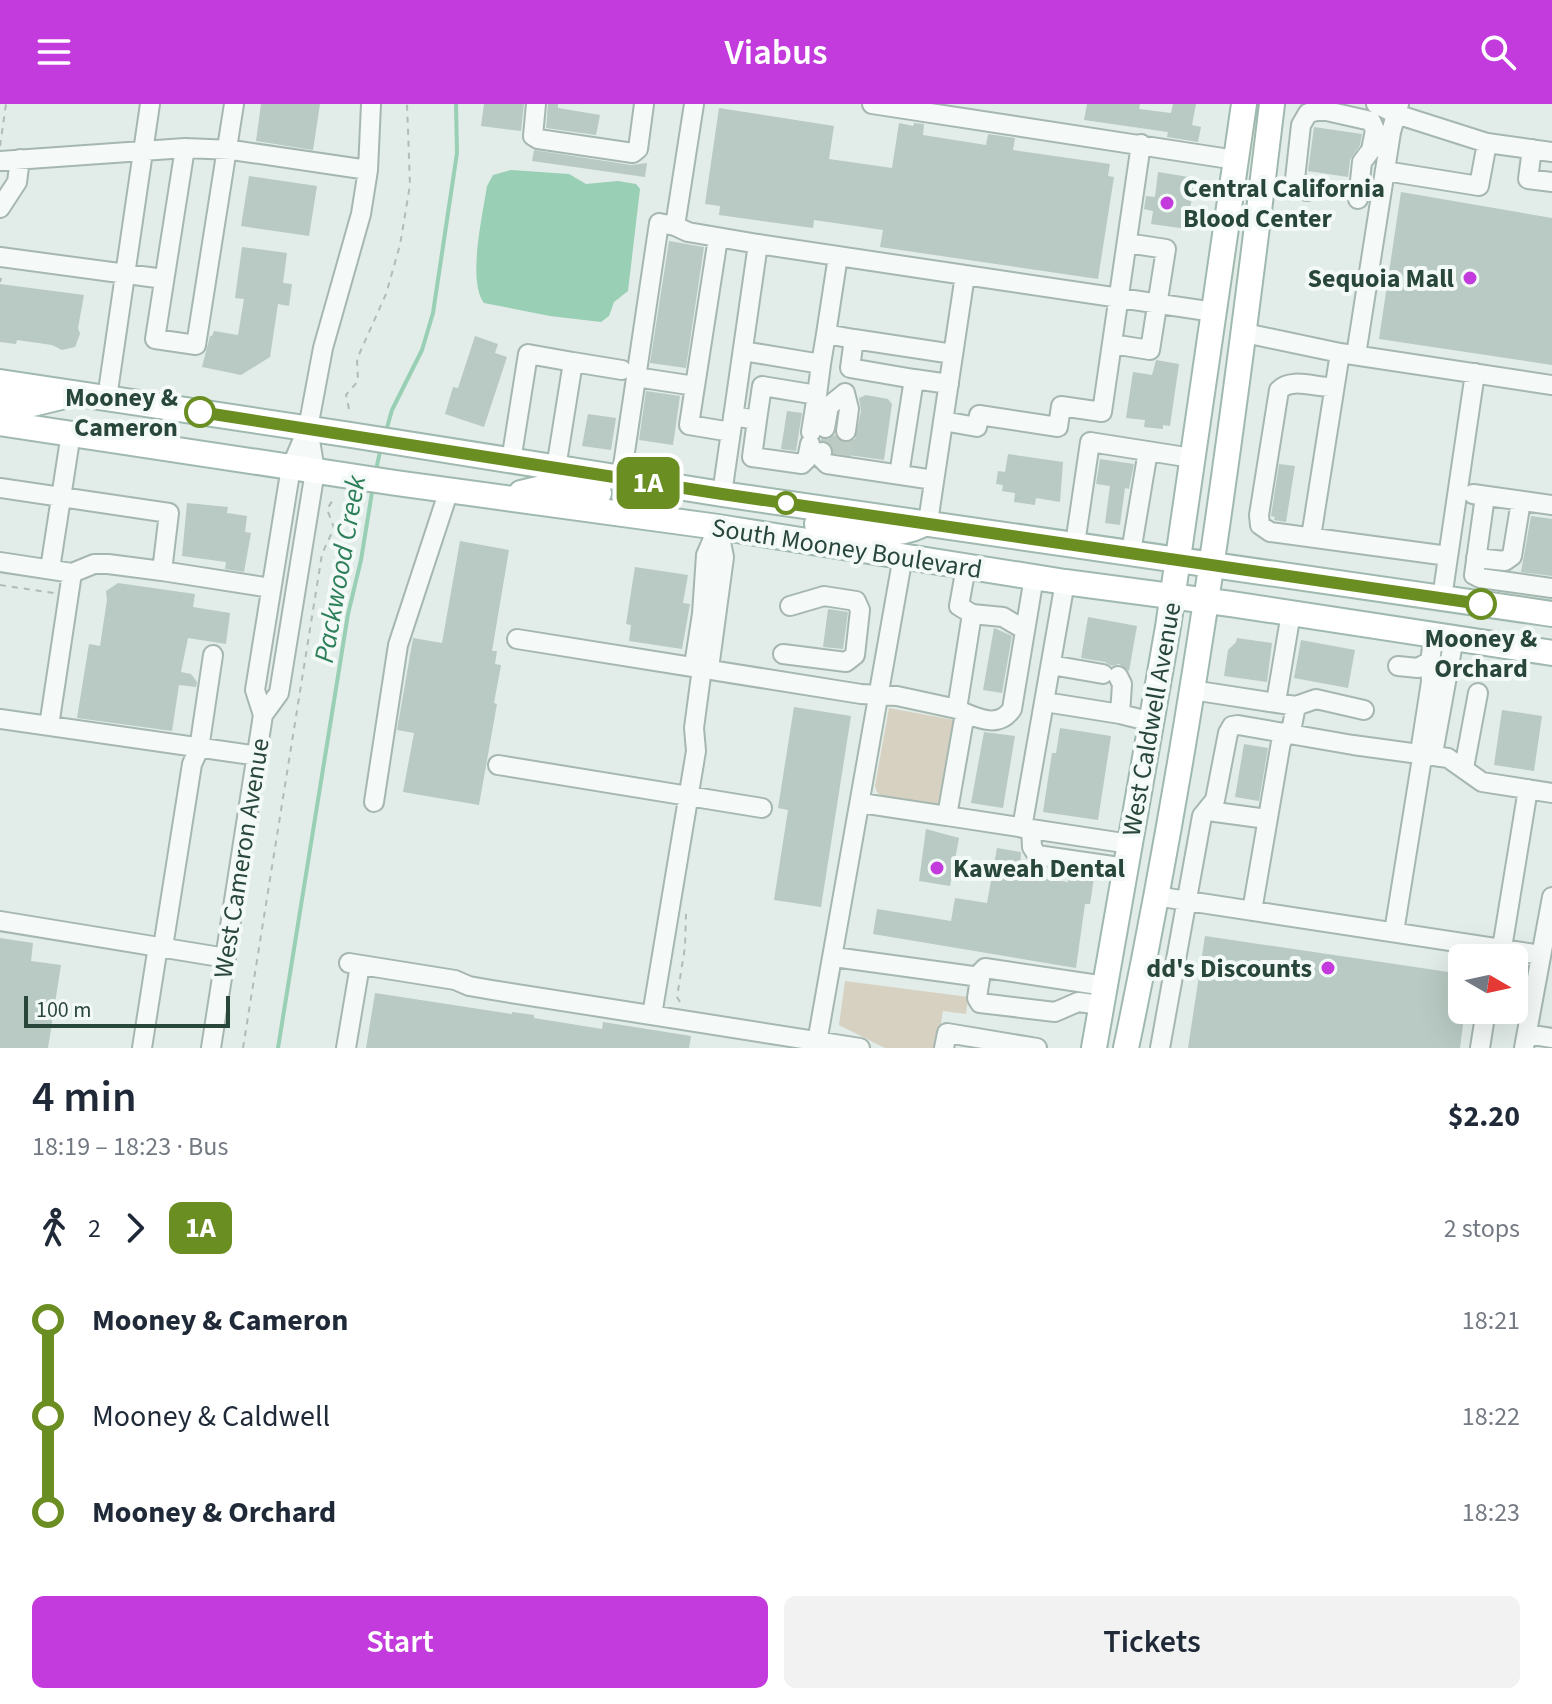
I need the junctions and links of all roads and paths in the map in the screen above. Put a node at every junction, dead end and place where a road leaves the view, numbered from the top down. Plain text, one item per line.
1 (6, 104) edge
2 (150, 104) edge
3 (234, 104) edge
4 (371, 104) edge
5 (407, 104) edge
6 (536, 104) edge
7 (644, 104) edge
8 (694, 104) edge
9 (872, 104) edge
10 (1244, 104) edge
11 (1272, 104) edge
12 (1354, 104) edge
13 (1377, 105) edge
14 (1398, 109) edge
15 (1487, 143) junction
16 (1141, 144) junction
17 (0, 146) edge
18 (185, 148) junction
19 (1532, 149) junction
20 (144, 150) junction
21 (227, 150) junction
22 (1552, 152) edge
23 (20, 159) junction
24 (1236, 160) junction
25 (0, 161) edge
26 (368, 170) junction
27 (1385, 171) junction
28 (1552, 182) edge
29 (1307, 191) dead end
30 (1358, 199) dead end
31 (0, 208) edge
32 (675, 226) junction
33 (718, 238) junction
34 (1127, 243) junction
35 (758, 244) junction
36 (838, 256) junction
37 (0, 257) edge
38 (125, 273) junction
39 (965, 275) junction
40 (164, 279) junction
41 (1119, 297) junction
42 (1157, 303) junction
43 (1214, 312) junction
44 (1245, 333) junction
45 (826, 334) junction
46 (854, 339) junction
47 (1112, 344) junction
48 (743, 351) junction
49 (953, 354) junction
50 (1348, 354) junction
51 (573, 362) junction
52 (821, 364) junction
53 (629, 373) junction
54 (1475, 373) junction
55 (914, 379) junction
56 (0, 382) edge
57 (949, 384) junction
58 (1552, 385) edge
59 (695, 386) junction
60 (1334, 387) junction
61 (845, 393) dead end
62 (75, 394) junction
63 (817, 395) junction
64 (107, 398) junction
65 (0, 405) edge
66 (349, 409) dead end
67 (757, 420) junction
68 (943, 421) junction
69 (0, 423) edge
70 (732, 424) junction
71 (308, 428) junction
72 (71, 433) junction
73 (830, 447) junction
74 (1148, 451) junction
75 (1192, 458) junction
76 (511, 461) junction
77 (556, 468) junction
78 (303, 469) junction
79 (899, 475) junction
80 (621, 479) junction
81 (934, 480) junction
82 (0, 488) edge
83 (449, 490) junction
84 (1458, 492) junction
85 (722, 494) junction
86 (1485, 496) junction
87 (61, 497) junction
88 (335, 497) dead end
89 (503, 497) junction
90 (1521, 501) junction
91 (1552, 505) edge
92 (928, 522) junction
93 (718, 527) junction
94 (1311, 537) junction
95 (1075, 544) junction
96 (1131, 552) junction
97 (903, 556) junction
98 (1448, 556) junction
99 (1476, 558) junction
100 (1178, 559) junction
101 (0, 562) edge
102 (1211, 563) junction
103 (966, 567) junction
104 (50, 569) junction
105 (162, 571) junction
106 (72, 573) junction
107 (1034, 577) junction
108 (1065, 582) junction
109 (0, 585) edge
110 (271, 588) junction
111 (1552, 588) edge
112 (55, 593) dead end
113 (1172, 596) junction
114 (1442, 598) junction
115 (1206, 601) junction
116 (790, 606) dead end
117 (1291, 613) junction
118 (972, 614) junction
119 (1552, 614) edge
120 (1025, 630) junction
121 (1444, 637) junction
122 (517, 639) dead end
123 (1552, 653) edge
124 (783, 654) dead end
125 (213, 655) dead end
126 (1430, 661) junction
127 (1051, 665) junction
128 (1398, 666) dead end
129 (702, 669) junction
130 (1192, 690) junction
131 (1478, 693) dead end
132 (878, 696) junction
133 (1045, 702) junction
134 (1276, 702) junction
135 (1296, 706) junction
136 (1364, 710) dead end
137 (961, 711) junction
138 (1120, 714) junction
139 (263, 715) junction
140 (0, 719) edge
141 (1152, 722) junction
142 (49, 726) junction
143 (1286, 733) junction
144 (199, 749) junction
145 (1425, 755) junction
146 (258, 756) junction
147 (498, 765) dead end
148 (1464, 768) junction
149 (1528, 789) junction
150 (1552, 793) edge
151 (688, 797) junction
152 (374, 802) dead end
153 (861, 803) junction
154 (762, 808) dead end
155 (1208, 811) junction
156 (947, 816) junction
157 (1267, 819) junction
158 (1027, 828) junction
159 (1128, 856) junction
160 (1155, 896) junction
161 (1552, 897) edge
162 (1188, 900) junction
163 (1252, 911) junction
164 (0, 921) edge
165 (1394, 932) junction
166 (1460, 944) edge
167 (1499, 944) edge
168 (160, 946) junction
169 (1528, 954) edge
170 (1541, 955) junction
171 (834, 957) junction
172 (226, 958) junction
173 (980, 977) junction
174 (1103, 996) junction
175 (652, 1015) junction
176 (1484, 1024) edge
177 (1552, 1038) edge
178 (1525, 1041) edge
179 (817, 1044) edge
180 (142, 1048) edge
181 (211, 1048) edge
182 (243, 1048) edge
183 (346, 1048) edge
184 (860, 1048) edge
185 (944, 1048) edge
186 (1037, 1048) edge
187 (1094, 1048) edge
188 (1126, 1048) edge
189 (1160, 1048) edge
190 (1480, 1048) edge

1 - 17 path
2 - 20 street
3 - 21 street
4 - 26 street, West Cameron Avenue
5 - 66 path
6 - 7 street
8 - 32 street
9 - 16 street
10 - 24 main road, West Caldwell Avenue
11 - 44 main road, West Caldwell Avenue
12 - 13 street
13 - 14 street
14 - 15 street
14 - 27 street
15 - 19 street
15 - 27 street
16 - 24 street
16 - 34 street
18 - 20 street
18 - 21 street
18 - 40 street
19 - 22 street
19 - 28 street
20 - 23 street
20 - 38 street
21 - 26 street
21 - 40 street
23 - 25 street
23 - 31 street
24 - 43 main road, West Caldwell Avenue
26 - 71 street, West Cameron Avenue
27 - 50 street
29 - 30 street
32 - 33 street
32 - 53 street
33 - 35 street
33 - 59 street
34 - 41 street
34 - 42 street
35 - 36 street
35 - 48 street
36 - 39 street
36 - 45 street
37 - 38 street
38 - 40 street
38 - 64 street
39 - 41 street
39 - 49 street
41 - 42 street
41 - 47 street
42 - 43 street
42 - 47 street
43 - 75 main road, West Caldwell Avenue
44 - 50 street
44 - 102 main road, West Caldwell Avenue
45 - 46 street
45 - 52 street
46 - 49 street
46 - 55 street
47 - 68 street
48 - 52 street
48 - 70 street
49 - 57 street
50 - 54 street
50 - 60 street
51 - 53 street
51 - 76 street
51 - 77 street
52 - 63 street
53 - 59 street
53 - 80 street
54 - 58 street
54 - 84 street
55 - 57 street
55 - 79 street
56 - 62 main road, South Mooney Boulevard
57 - 68 street
59 - 70 street
60 - 94 street
60 - 94 street
61 - 73 street
62 - 64 main road, South Mooney Boulevard
62 - 65 main road
63 - 67 street
63 - 73 street
64 - 71 main road, South Mooney Boulevard
67 - 70 street
67 - 73 street
68 - 81 street
69 - 72 main road, South Mooney Boulevard
70 - 85 street
71 - 76 main road, South Mooney Boulevard
71 - 78 street, West Cameron Avenue
72 - 78 main road, South Mooney Boulevard
72 - 87 street
73 - 79 street
74 - 75 street
74 - 95 street
74 - 96 street
75 - 100 main road, West Caldwell Avenue
76 - 77 main road, South Mooney Boulevard
77 - 80 main road, South Mooney Boulevard
78 - 83 main road, South Mooney Boulevard
78 - 110 street, West Cameron Avenue
78 - 139 street, West Cameron Avenue
79 - 81 street
80 - 85 main road, South Mooney Boulevard
81 - 92 street
82 - 87 street
83 - 89 main road, South Mooney Boulevard
83 - 152 street
84 - 86 street
84 - 98 street
85 - 89 main road
85 - 92 main road, South Mooney Boulevard
86 - 90 street
86 - 99 street
87 - 104 street
87 - 105 street
88 - 182 path
89 - 93 main road, South Mooney Boulevard
90 - 91 street
90 - 99 street
92 - 93 main road
92 - 95 main road, South Mooney Boulevard
93 - 97 main road, South Mooney Boulevard
93 - 129 street
94 - 98 street
95 - 96 main road, South Mooney Boulevard
96 - 100 main road, South Mooney Boulevard
97 - 103 main road, South Mooney Boulevard
97 - 132 street
98 - 114 street
99 - 111 street
100 - 102 main road, South Mooney Boulevard
100 - 113 main road, West Caldwell Avenue
101 - 104 street
102 - 114 main road, South Mooney Boulevard
102 - 115 main road, West Caldwell Avenue
103 - 107 main road, South Mooney Boulevard
103 - 118 street
104 - 106 street
105 - 106 street
105 - 110 street
106 - 142 street
107 - 108 main road, South Mooney Boulevard
107 - 120 street
108 - 113 main road, South Mooney Boulevard
108 - 127 street
109 - 112 path
110 - 139 street, West Cameron Avenue
113 - 115 main road, South Mooney Boulevard
113 - 141 main road, West Caldwell Avenue
114 - 119 main road, South Mooney Boulevard
115 - 117 main road, South Mooney Boulevard
115 - 130 main road, West Caldwell Avenue
116 - 124 street
117 - 121 main road, South Mooney Boulevard
117 - 134 street
118 - 120 street
118 - 137 street
120 - 137 street
121 - 123 main road, South Mooney Boulevard
121 - 126 street
121 - 145 street
122 - 129 street
125 - 144 street
126 - 128 street
126 - 145 street
127 - 133 street
127 - 138 street
129 - 132 street
129 - 151 street
130 - 134 street
130 - 160 main road, West Caldwell Avenue
131 - 148 street
132 - 137 street
132 - 153 street
133 - 138 street
133 - 158 street
134 - 135 street
135 - 136 street
135 - 143 street
137 - 156 street
138 - 141 street
139 - 146 street, West Cameron Avenue
140 - 142 street
141 - 159 main road, West Caldwell Avenue
142 - 144 street
143 - 145 street
143 - 155 street
143 - 157 street
144 - 146 street
144 - 168 street
145 - 148 street
145 - 165 street
146 - 172 street, West Cameron Avenue
147 - 151 street
148 - 149 street
149 - 150 street
149 - 167 street
151 - 154 street
151 - 175 street
153 - 156 street
153 - 171 street
155 - 157 street
155 - 162 street
156 - 158 street
157 - 163 street
158 - 159 street
159 - 174 main road, West Caldwell Avenue
160 - 162 street
160 - 188 main road, West Caldwell Avenue
161 - 170 street
162 - 163 street
162 - 189 street
163 - 165 street
164 - 168 street
165 - 166 street
168 - 172 street
168 - 180 street
169 - 170 street
170 - 178 street
171 - 173 street
171 - 179 street
172 - 181 street, West Cameron Avenue
173 - 174 street
173 - 174 street
174 - 187 main road, West Caldwell Avenue
175 - 179 street
175 - 183 street
176 - 190 street
177 - 178 street
179 - 184 street
185 - 186 street

